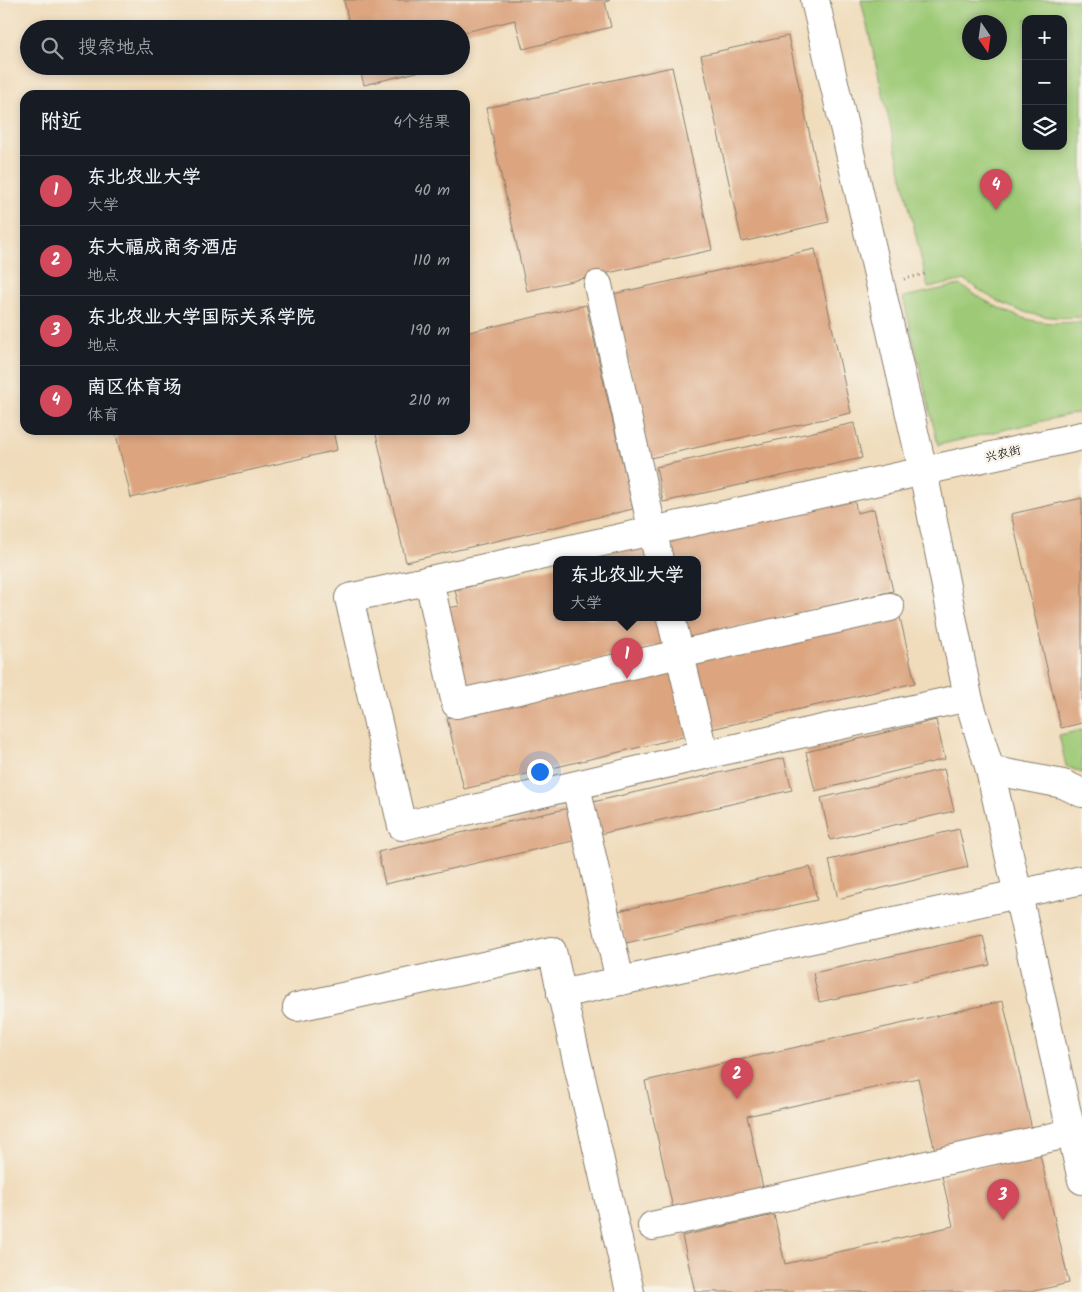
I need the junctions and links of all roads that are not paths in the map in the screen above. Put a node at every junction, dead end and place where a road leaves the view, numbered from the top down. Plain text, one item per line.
1 (815, 0) edge
2 (598, 286) dead end
3 (1082, 436) edge
4 (924, 471) junction
5 (652, 531) junction
6 (658, 556) edge
7 (429, 580) junction
8 (890, 607) dead end
9 (673, 621) edge
10 (679, 654) junction
11 (968, 697) junction
12 (704, 755) junction
13 (990, 770) junction
14 (576, 786) junction
15 (1082, 793) edge
16 (1082, 880) edge
17 (1017, 895) junction
18 (620, 981) junction
19 (561, 994) junction
20 (297, 1007) dead end
21 (1071, 1133) junction
22 (1082, 1180) edge
23 (652, 1226) dead end
24 (630, 1292) edge

1 - 4 street
2 - 5 street
3 - 4 street, 兴农街
4 - 5 street, 兴农街
4 - 11 street
5 - 6 street
5 - 7 street, 兴农街
7 - 10 street
7 - 14 street, 兴农街
8 - 10 street
9 - 10 street
10 - 12 street
11 - 12 street
11 - 13 street
12 - 14 street
13 - 15 street
13 - 17 street
14 - 18 street
16 - 17 street
17 - 18 street
17 - 21 street
18 - 19 street
19 - 20 street
19 - 24 street
21 - 22 street
21 - 23 street

